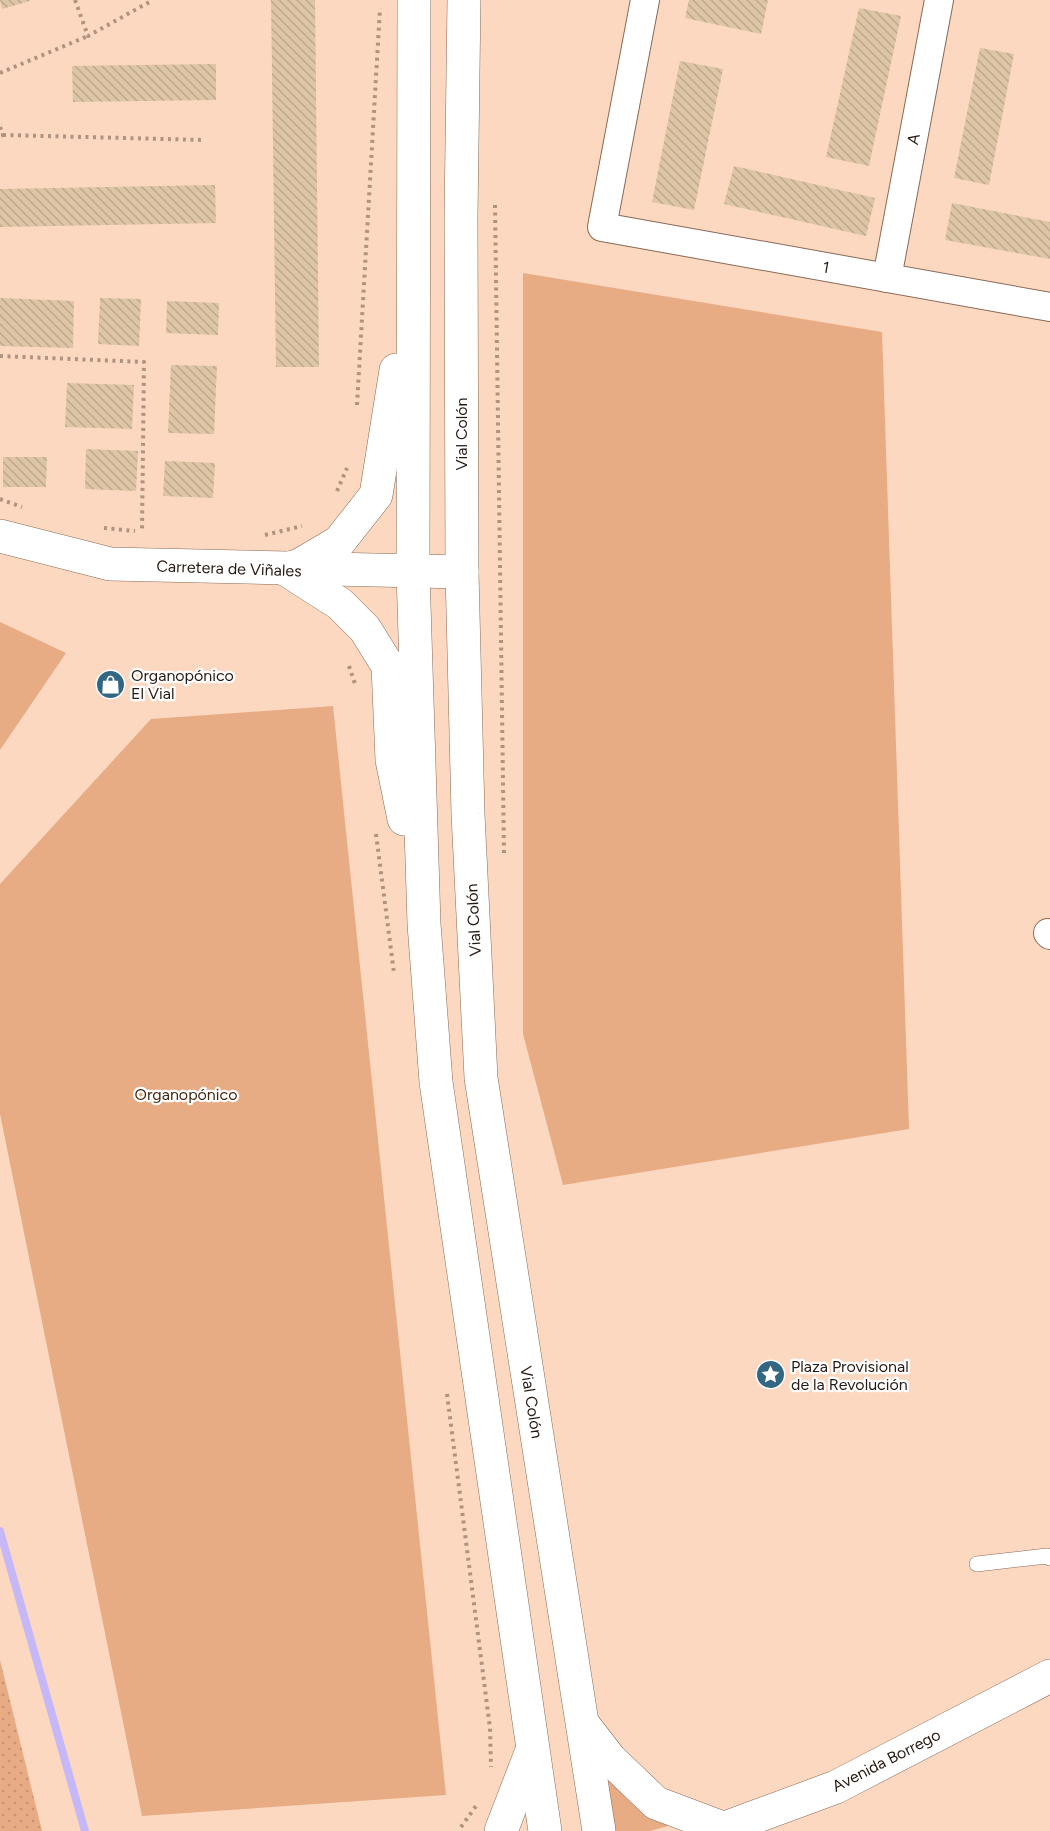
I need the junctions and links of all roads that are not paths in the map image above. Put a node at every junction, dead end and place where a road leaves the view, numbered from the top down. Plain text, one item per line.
1 (414, 0) edge
2 (464, 0) edge
3 (645, 0) edge
4 (939, 0) edge
5 (413, 162) junction
6 (887, 278) junction
7 (1050, 307) edge
8 (0, 536) edge
9 (285, 569) junction
10 (413, 572) junction
11 (462, 572) junction
12 (424, 924) junction
13 (1050, 1558) edge
14 (977, 1564) dead end
15 (1050, 1676) edge
16 (582, 1722) junction
17 (532, 1748) junction
18 (721, 1830) edge
19 (501, 1831) edge
20 (545, 1831) edge
21 (599, 1831) edge

1 - 5 main road
2 - 11 main road, Vial Colón
3 - 6 street, 1
4 - 6 street, A
5 - 9 main road
5 - 10 main road
6 - 7 street, 1
8 - 9 main road, Carretera de Viñales
9 - 10 main road, Carretera de Viñales
9 - 12 main road
10 - 11 main road, Carretera de Viñales
10 - 12 main road
11 - 16 main road, Vial Colón
12 - 17 main road
13 - 14 lane
15 - 18 main road, Avenida Borrego
16 - 18 main road
16 - 21 main road, Vial Colón
17 - 19 main road
17 - 20 main road

